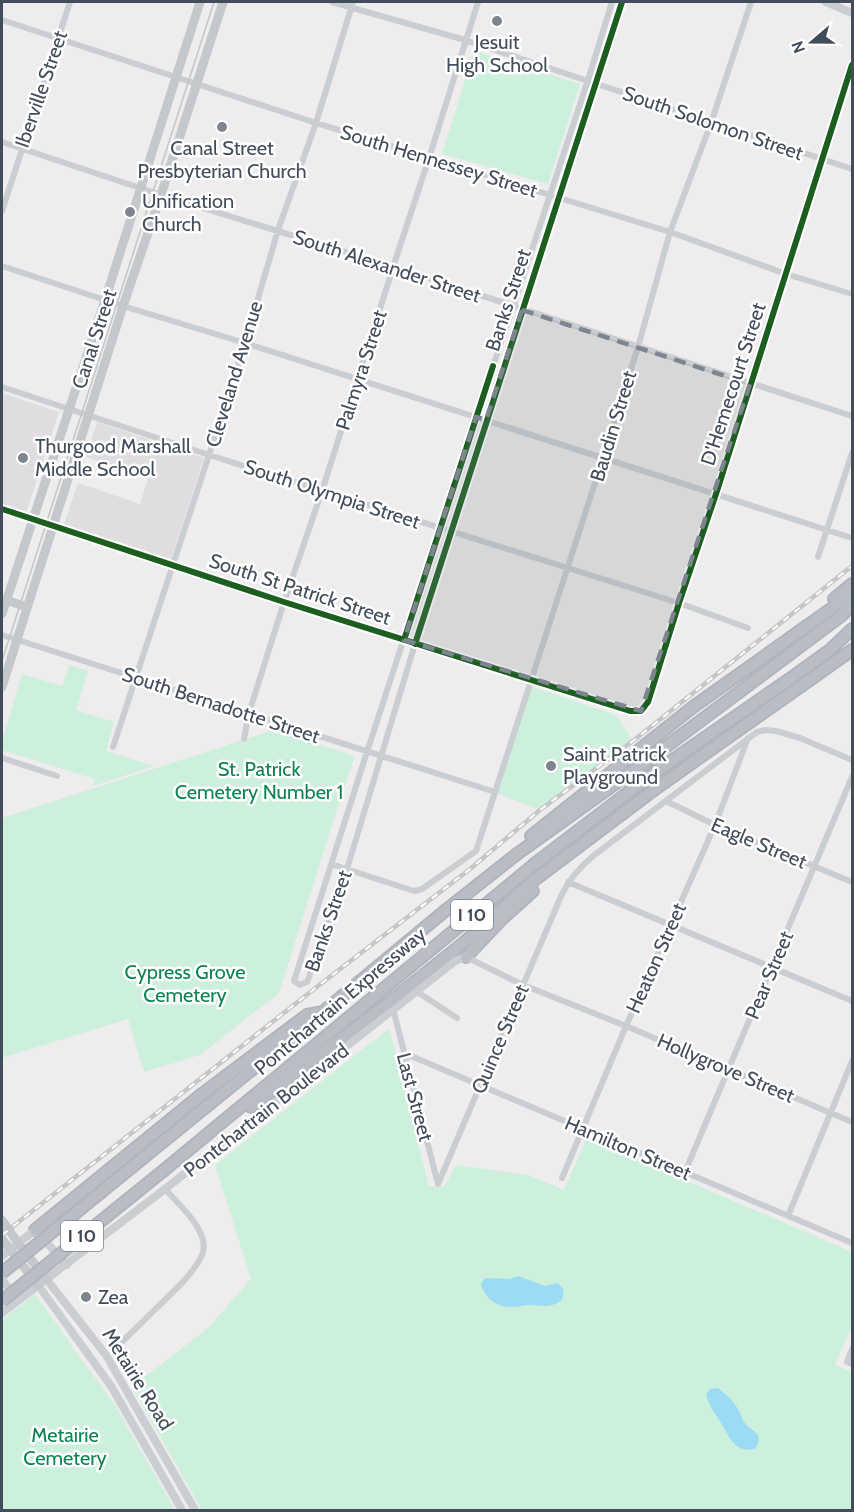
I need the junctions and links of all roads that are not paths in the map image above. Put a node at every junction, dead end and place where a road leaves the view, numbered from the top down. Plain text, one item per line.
1 (70, 2) edge
2 (200, 2) edge
3 (223, 2) edge
4 (332, 2) edge
5 (478, 2) edge
6 (612, 2) edge
7 (622, 2) edge
8 (751, 2) edge
9 (826, 2) edge
10 (352, 5) edge
11 (852, 13) edge
12 (2, 20) edge
13 (58, 39) junction
14 (465, 40) junction
15 (852, 66) edge
16 (175, 77) junction
17 (588, 80) junction
18 (596, 83) junction
19 (196, 84) junction
20 (316, 123) junction
21 (711, 123) junction
22 (2, 142) edge
23 (21, 149) junction
24 (429, 158) junction
25 (823, 160) junction
26 (852, 169) edge
27 (141, 188) junction
28 (161, 195) junction
29 (550, 196) junction
30 (558, 199) junction
31 (2, 211) edge
32 (278, 230) junction
33 (670, 232) junction
34 (2, 266) edge
35 (394, 267) junction
36 (786, 274) junction
37 (852, 294) edge
38 (105, 300) junction
39 (123, 306) junction
40 (513, 307) junction
41 (522, 310) junction
42 (244, 343) junction
43 (638, 347) junction
44 (87, 352) junction
45 (106, 358) junction
46 (358, 380) junction
47 (750, 384) junction
48 (2, 387) edge
49 (69, 408) junction
50 (88, 415) junction
51 (852, 416) edge
52 (476, 417) junction
53 (486, 420) junction
54 (852, 453) edge
55 (209, 455) junction
56 (603, 458) junction
57 (322, 491) junction
58 (716, 494) junction
59 (2, 509) edge
60 (32, 519) junction
61 (53, 526) junction
62 (440, 529) junction
63 (828, 530) junction
64 (452, 532) junction
65 (852, 538) edge
66 (818, 557) dead end
67 (172, 564) junction
68 (568, 568) junction
69 (852, 584) edge
70 (852, 594) edge
71 (6, 600) junction
72 (284, 602) junction
73 (679, 603) junction
74 (852, 605) edge
75 (27, 608) junction
76 (2, 614) edge
77 (748, 628) dead end
78 (852, 629) edge
79 (2, 634) edge
80 (16, 639) junction
81 (404, 640) junction
82 (414, 644) junction
83 (852, 651) edge
84 (764, 656) junction
85 (136, 677) junction
86 (531, 680) junction
87 (2, 687) edge
88 (641, 711) joint
89 (249, 713) junction
90 (748, 737) junction
91 (244, 739) dead end
92 (113, 747) dead end
93 (367, 752) junction
94 (380, 756) junction
95 (2, 758) edge
96 (852, 760) edge
97 (57, 776) dead end
98 (852, 777) edge
99 (495, 792) junction
100 (666, 801) junction
101 (715, 825) junction
102 (595, 835) junction
103 (517, 854) junction
104 (331, 864) junction
105 (815, 866) junction
106 (347, 869) junction
107 (568, 882) junction
108 (852, 882) edge
109 (315, 915) junction
110 (329, 919) junction
111 (670, 924) junction
112 (466, 957) junction
113 (771, 968) junction
114 (523, 985) junction
115 (416, 991) junction
116 (852, 1001) edge
117 (393, 1009) junction
118 (323, 1012) junction
119 (457, 1018) dead end
120 (626, 1026) junction
121 (404, 1053) junction
122 (852, 1060) edge
123 (728, 1070) junction
124 (481, 1086) junction
125 (830, 1112) junction
126 (234, 1113) junction
127 (852, 1122) edge
128 (583, 1128) junction
129 (685, 1172) junction
130 (562, 1178) dead end
131 (438, 1184) joint
132 (165, 1190) junction
133 (788, 1216) junction
134 (2, 1220) edge
135 (35, 1230) junction
136 (2, 1239) edge
137 (852, 1243) edge
138 (14, 1246) junction
139 (2, 1256) edge
140 (67, 1265) junction
141 (2, 1273) edge
142 (2, 1279) edge
143 (47, 1280) junction
144 (38, 1286) junction
145 (18, 1300) junction
146 (2, 1301) edge
147 (2, 1313) edge
148 (123, 1341) dead end
149 (852, 1349) edge
150 (106, 1355) junction
151 (850, 1363) edge
152 (94, 1364) junction
153 (182, 1510) edge
154 (195, 1510) edge

1 - 13 street, Iberville Street
2 - 16 main road, Canal Street
3 - 19 main road, Canal Street
4 - 10 street, South Solomon Street
5 - 14 street, Palmyra Street
6 - 17 street, Banks Street
7 - 18 street, Banks Street
8 - 21 street, Baudin Street
9 - 11 main road
10 - 14 street, South Solomon Street
10 - 20 street, Cleveland Avenue
12 - 13 street, South Hennessey Street
13 - 16 street, South Hennessey Street
13 - 23 street, Iberville Street
14 - 17 street, South Solomon Street
14 - 24 street, Palmyra Street
15 - 25 street, D'Hemecourt Street
16 - 19 street, South Hennessey Street
16 - 27 main road, Canal Street
17 - 18 street, South Solomon Street
17 - 29 street, Banks Street
18 - 21 street, South Solomon Street
18 - 30 street, Banks Street
19 - 20 street, South Hennessey Street
19 - 28 main road, Canal Street
20 - 24 street, South Hennessey Street
20 - 32 street, Cleveland Avenue
21 - 25 street, South Solomon Street
21 - 33 street, Baudin Street
22 - 23 street, South Alexander Street
23 - 27 street, South Alexander Street
23 - 31 street, Iberville Street
24 - 29 street, South Hennessey Street
24 - 35 street, Palmyra Street
25 - 26 street, South Solomon Street
25 - 36 street, D'Hemecourt Street
27 - 28 street, South Alexander Street
27 - 38 main road, Canal Street
28 - 32 street, South Alexander Street
28 - 39 main road, Canal Street
29 - 30 street, South Hennessey Street
29 - 40 street, Banks Street
30 - 33 street, South Hennessey Street
30 - 41 street, Banks Street
32 - 35 street, South Alexander Street
32 - 42 street, Cleveland Avenue
33 - 36 street, South Hennessey Street
33 - 43 street, Baudin Street
34 - 38 street
35 - 40 street, South Alexander Street
35 - 46 street, Palmyra Street
36 - 37 street, South Hennessey Street
36 - 47 street, D'Hemecourt Street
38 - 39 street
38 - 44 main road, Canal Street
39 - 42 street
39 - 45 main road, Canal Street
40 - 41 street, South Alexander Street
40 - 52 street, Banks Street
41 - 43 street, South Alexander Street
41 - 53 street, Banks Street
42 - 46 street
42 - 55 street, Cleveland Avenue
43 - 47 street, South Alexander Street
43 - 56 street, Baudin Street
44 - 45 main road
44 - 49 main road, Canal Street
45 - 50 main road, Canal Street
46 - 52 street
46 - 57 street, Palmyra Street
47 - 51 street, South Alexander Street
47 - 58 street, D'Hemecourt Street
48 - 49 street, South Olympia Street
49 - 50 street, South Olympia Street
49 - 60 main road, Canal Street
50 - 55 street, South Olympia Street
50 - 61 main road, Canal Street
52 - 53 street
52 - 62 street, Banks Street
53 - 56 street
53 - 64 street, Banks Street
54 - 63 street
55 - 57 street, South Olympia Street
55 - 67 street, Cleveland Avenue
56 - 58 street
56 - 68 street, Baudin Street
57 - 62 street, South Olympia Street
57 - 72 street, Palmyra Street
58 - 63 street
58 - 73 street, D'Hemecourt Street
59 - 60 street, South St Patrick Street
60 - 61 street, South St Patrick Street
60 - 71 main road, Canal Street
61 - 67 street, South St Patrick Street
61 - 75 main road, Canal Street
62 - 64 street, South Olympia Street
62 - 81 street, Banks Street
63 - 65 street
63 - 66 street
64 - 68 street, South Olympia Street
64 - 82 street, Banks Street
67 - 72 street, South St Patrick Street
67 - 85 street, Cleveland Avenue
68 - 73 street, South Olympia Street
68 - 86 street, Baudin Street
69 - 84 highway
70 - 84 highway
71 - 75 main road
71 - 76 main road, Canal Street
72 - 81 street, South St Patrick Street
72 - 89 street, Palmyra Street
73 - 77 street, South Olympia Street
73 - 88 street, D'Hemecourt Street
74 - 103 highway, Pontchartrain Expressway / I 10
75 - 80 main road, Canal Street
78 - 126 highway, Pontchartrain Expressway / I 10
79 - 80 street, South Bernadotte Street
80 - 85 street, South Bernadotte Street
80 - 87 main road, Canal Street
81 - 82 street, South St Patrick Street
81 - 93 street, Banks Street
82 - 86 street, South St Patrick Street
82 - 94 street, Banks Street
83 - 102 highway
84 - 103 highway
85 - 89 street, South Bernadotte Street
85 - 92 street, Cleveland Avenue
86 - 88 street, South St Patrick Street
86 - 99 street, Baudin Street
89 - 91 street, Palmyra Street
89 - 93 street, South Bernadotte Street
90 - 96 street, Quince Street
90 - 100 street, Quince Street
90 - 101 street, Heaton Street
93 - 94 street, South Bernadotte Street
93 - 104 street, Banks Street
94 - 99 street, South Bernadotte Street
94 - 106 street, Banks Street
95 - 97 street
98 - 105 street, Pear Street
99 - 106 street, Baudin Street
100 - 101 street, Eagle Street
100 - 107 street, Quince Street
101 - 105 street, Eagle Street
101 - 111 street, Heaton Street
102 - 112 highway
102 - 126 highway
103 - 118 highway, Pontchartrain Expressway / I 10
104 - 106 street
104 - 109 street, Banks Street
105 - 108 street, Eagle Street
105 - 113 street, Pear Street
106 - 110 street, Banks Street
107 - 111 street
107 - 114 street, Quince Street
109 - 110 street
109 - 110 street, Banks Street
111 - 113 street
111 - 120 street, Heaton Street
112 - 114 street, Hollygrove Street
112 - 115 street, Pontchartrain Boulevard
113 - 116 street
113 - 123 street, Pear Street
114 - 120 street, Hollygrove Street
114 - 124 street, Quince Street
115 - 117 street, Pontchartrain Boulevard
115 - 119 street
117 - 121 street, Last Street
117 - 132 street, Pontchartrain Boulevard
118 - 135 highway
118 - 141 highway, Pontchartrain Expressway / I 10, bridge
120 - 123 street, Hollygrove Street
120 - 128 street, Heaton Street
121 - 124 street, Hamilton Street
121 - 131 street, Last Street
122 - 125 street
123 - 125 street, Hollygrove Street
123 - 129 street, Pear Street
124 - 128 street, Hamilton Street
124 - 131 street, Quince Street
125 - 127 street, Hollygrove Street
125 - 133 street
126 - 146 highway, Pontchartrain Expressway / I 10, bridge
128 - 129 street, Hamilton Street
128 - 130 street, Heaton Street
129 - 133 street, Hamilton Street
132 - 140 street, Pontchartrain Boulevard
132 - 148 street
133 - 137 street, Hamilton Street
134 - 138 main road
135 - 138 street
135 - 140 street
136 - 138 main road
138 - 139 street
138 - 143 main road, Metairie Road
138 - 144 main road, Metairie Road
140 - 143 street, Pontchartrain Boulevard
142 - 145 street
143 - 144 street, Pontchartrain Boulevard
143 - 150 main road, Metairie Road
144 - 145 street, Pontchartrain Boulevard
144 - 152 main road, Metairie Road
145 - 147 street, Pontchartrain Boulevard
149 - 151 street
150 - 152 street
150 - 154 main road, Metairie Road
152 - 153 main road, Metairie Road

